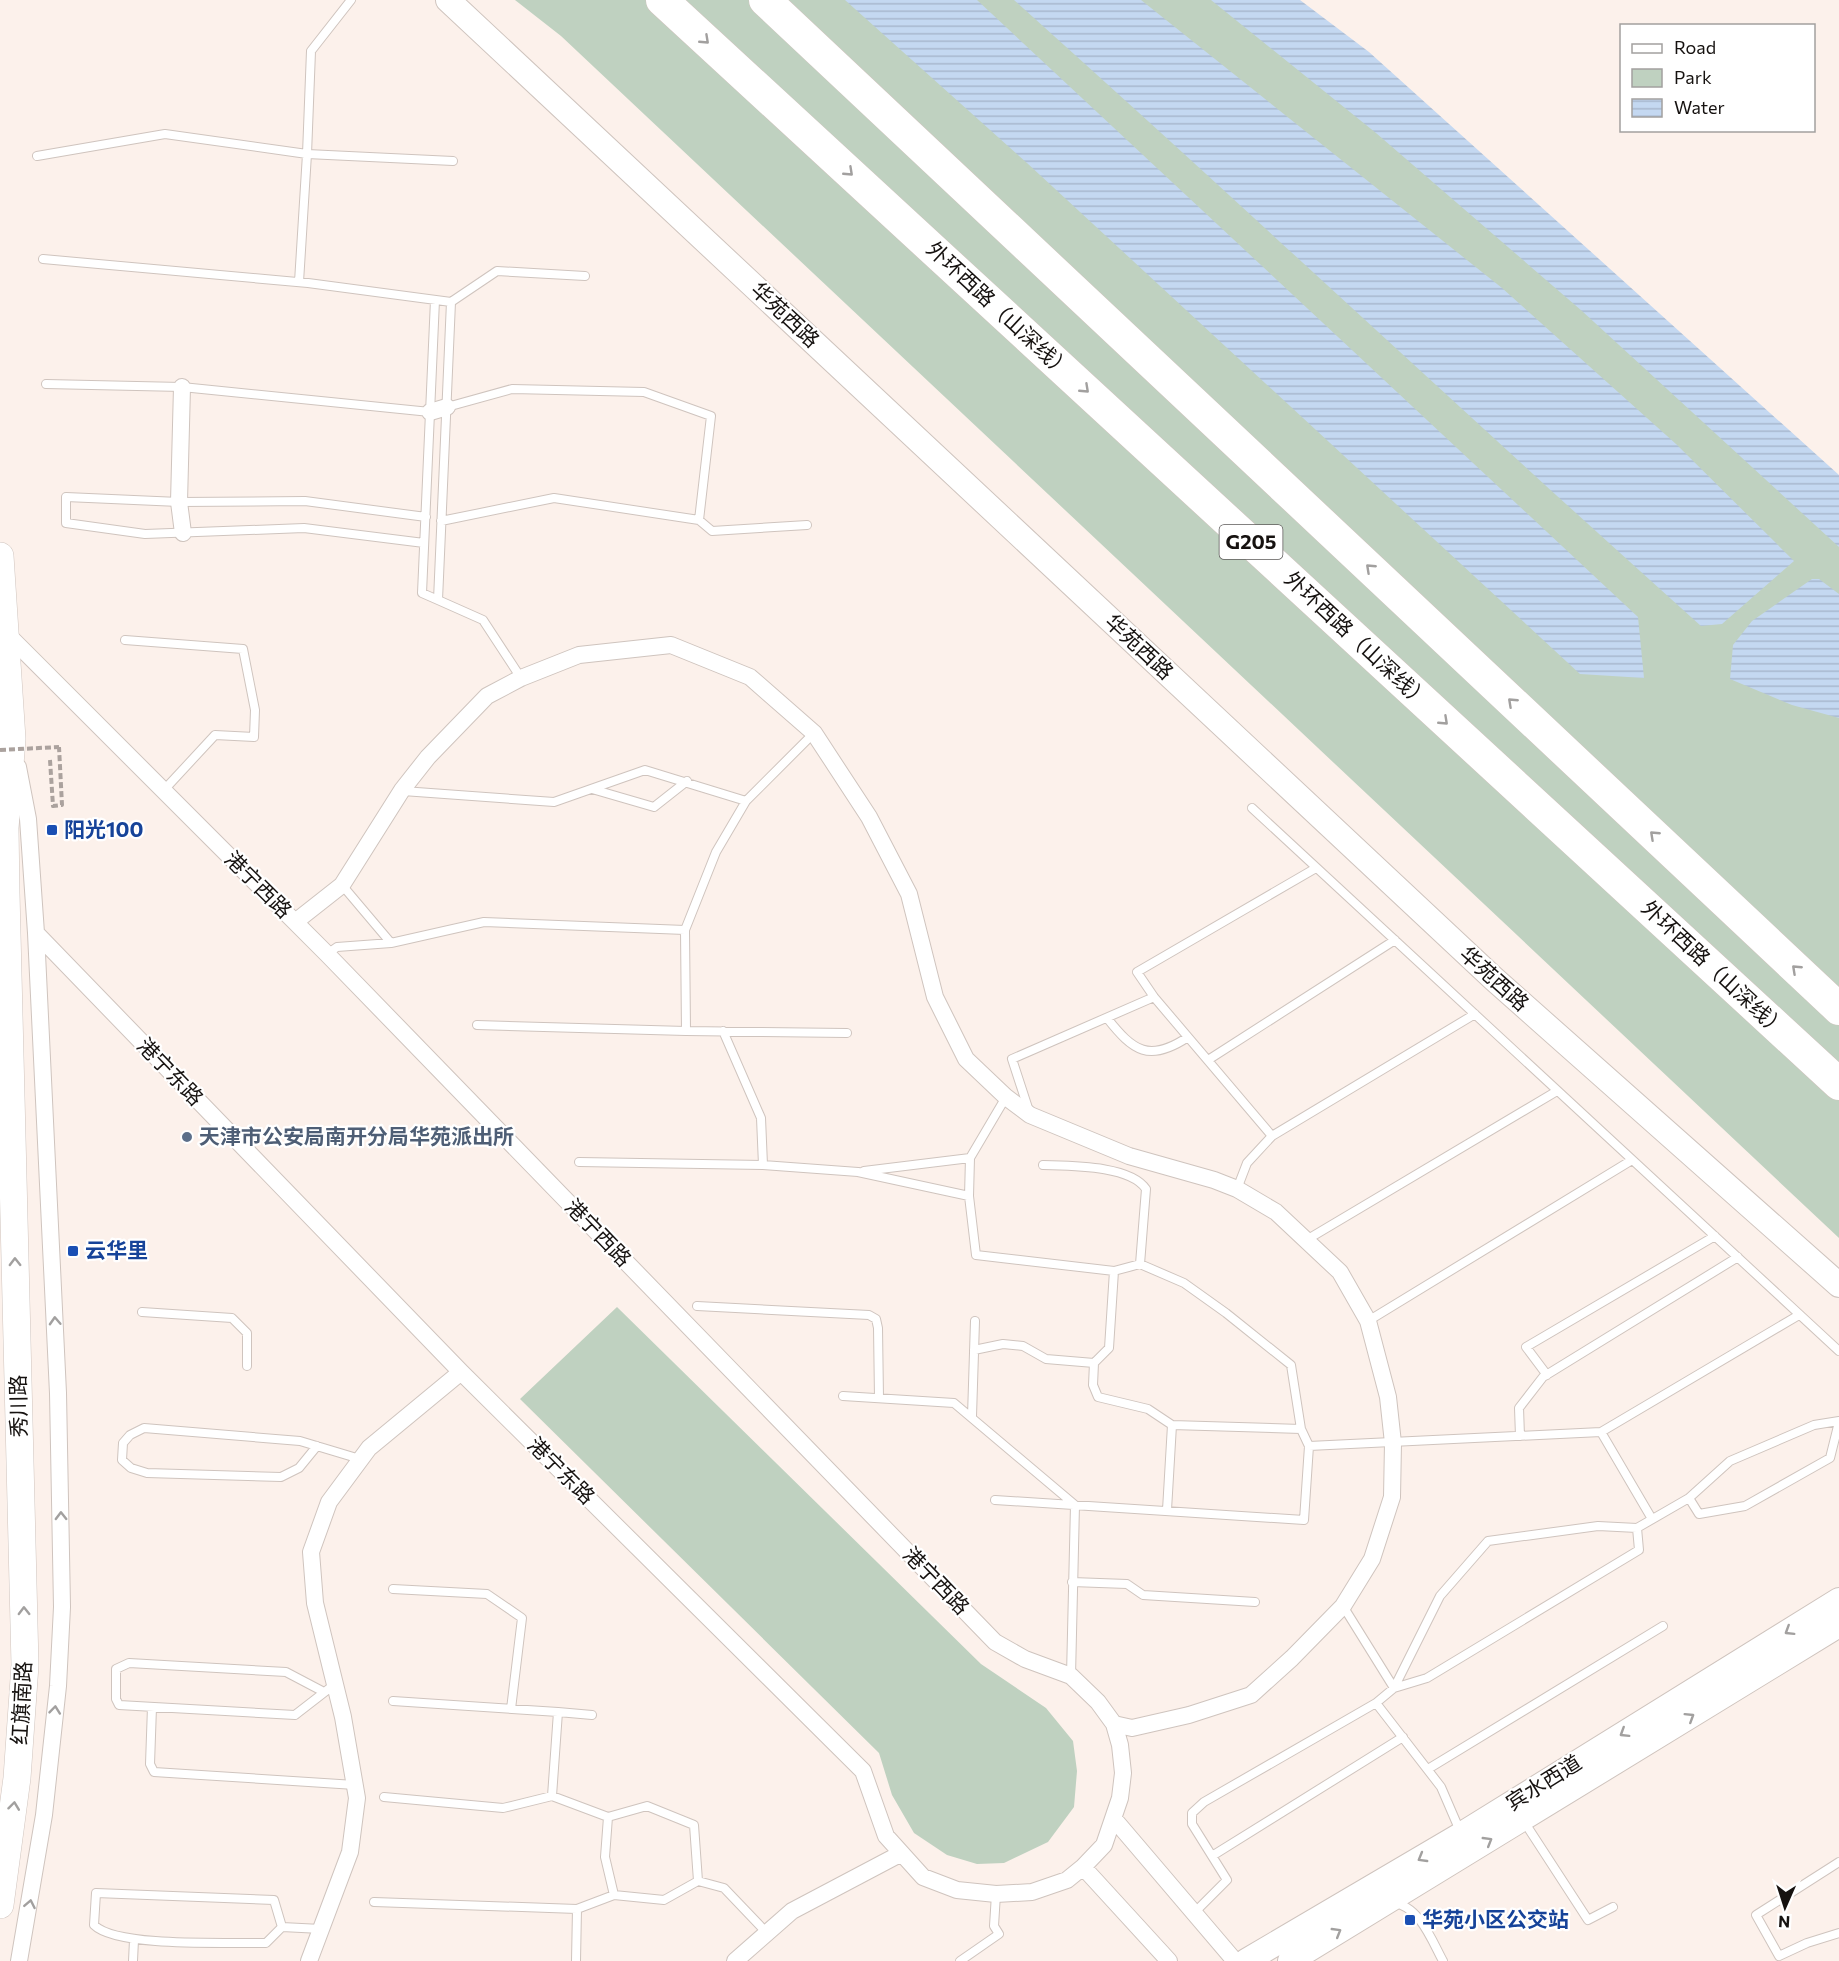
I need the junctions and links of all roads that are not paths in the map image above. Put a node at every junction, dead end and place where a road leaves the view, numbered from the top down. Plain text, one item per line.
1 (351, 0) edge
2 (448, 0) edge
3 (662, 0) edge
4 (765, 0) edge
5 (307, 154) junction
6 (37, 156) dead end
7 (453, 161) dead end
8 (43, 259) dead end
9 (585, 276) dead end
10 (299, 282) junction
11 (435, 300) junction
12 (451, 302) junction
13 (46, 384) dead end
14 (182, 387) junction
15 (447, 407) junction
16 (430, 412) junction
17 (179, 502) junction
18 (426, 517) junction
19 (699, 520) junction
20 (441, 521) junction
21 (807, 525) dead end
22 (183, 533) junction
23 (424, 543) junction
24 (0, 556) edge
25 (438, 600) junction
26 (5, 632) junction
27 (125, 640) dead end
28 (521, 678) junction
29 (814, 733) junction
30 (6, 745) edge
31 (687, 781) junction
32 (591, 789) junction
33 (164, 790) junction
34 (402, 790) junction
35 (746, 801) junction
36 (1252, 808) dead end
37 (1316, 868) junction
38 (342, 885) junction
39 (295, 922) junction
40 (685, 930) junction
41 (36, 933) junction
42 (1395, 940) junction
43 (391, 943) junction
44 (327, 954) junction
45 (1154, 997) junction
46 (1839, 1009) edge
47 (1475, 1014) junction
48 (1107, 1018) junction
49 (477, 1025) dead end
50 (686, 1031) junction
51 (723, 1031) junction
52 (847, 1033) dead end
53 (1188, 1037) junction
54 (1208, 1060) junction
55 (1839, 1084) edge
56 (1557, 1091) junction
57 (1006, 1097) junction
58 (1030, 1114) junction
59 (1272, 1136) junction
60 (970, 1158) junction
61 (1632, 1160) junction
62 (579, 1162) dead end
63 (763, 1165) junction
64 (1043, 1165) dead end
65 (858, 1172) junction
66 (1237, 1189) junction
67 (969, 1196) junction
68 (1715, 1236) junction
69 (1308, 1239) junction
70 (1738, 1257) junction
71 (1140, 1264) junction
72 (1114, 1271) junction
73 (1839, 1285) edge
74 (697, 1306) dead end
75 (142, 1312) dead end
76 (1799, 1314) junction
77 (975, 1321) dead end
78 (1368, 1321) junction
79 (974, 1350) junction
80 (1839, 1351) edge
81 (1094, 1363) junction
82 (247, 1366) dead end
83 (461, 1372) junction
84 (1547, 1375) junction
85 (843, 1395) dead end
86 (879, 1398) junction
87 (972, 1416) junction
88 (1839, 1422) edge
89 (1172, 1425) junction
90 (1301, 1429) junction
91 (1601, 1432) junction
92 (1520, 1436) junction
93 (1393, 1443) junction
94 (317, 1446) junction
95 (1309, 1446) junction
96 (361, 1459) junction
97 (1689, 1498) junction
98 (995, 1500) dead end
99 (1075, 1505) junction
100 (1167, 1510) junction
101 (1652, 1519) junction
102 (1637, 1528) junction
103 (23, 1572) joint
104 (1072, 1582) junction
105 (393, 1589) dead end
106 (1839, 1600) edge
107 (1255, 1602) dead end
108 (1343, 1606) junction
109 (1839, 1625) edge
110 (1663, 1626) dead end
111 (1071, 1677) junction
112 (329, 1688) junction
113 (1394, 1688) junction
114 (393, 1701) dead end
115 (1376, 1703) junction
116 (152, 1707) junction
117 (511, 1709) junction
118 (558, 1712) junction
119 (592, 1715) dead end
120 (1114, 1724) junction
121 (1402, 1737) junction
122 (1428, 1769) junction
123 (355, 1785) junction
124 (552, 1796) junction
125 (384, 1797) dead end
126 (608, 1817) junction
127 (1114, 1819) junction
128 (1522, 1820) junction
129 (1462, 1834) junction
130 (1104, 1845) joint
131 (900, 1854) junction
132 (1212, 1856) junction
133 (1839, 1862) edge
134 (1083, 1867) junction
135 (698, 1881) junction
136 (996, 1894) junction
137 (614, 1895) junction
138 (374, 1902) dead end
139 (1384, 1904) junction
140 (0, 1905) edge
141 (1613, 1907) dead end
142 (577, 1909) junction
143 (1194, 1913) junction
144 (282, 1927) junction
145 (321, 1929) junction
146 (767, 1933) junction
147 (1839, 1933) edge
148 (134, 1940) junction
149 (19, 1961) edge
150 (133, 1961) edge
151 (309, 1961) edge
152 (576, 1961) edge
153 (735, 1961) edge
154 (960, 1961) edge
155 (1168, 1961) edge
156 (1234, 1961) edge
157 (1246, 1961) edge
158 (1290, 1961) edge
159 (1443, 1961) edge

1 - 5 lane
2 - 73 street, 华苑西路
3 -> 55 highway, 外环西路（山深线） / G205
46 -> 4 highway, G205
5 - 6 lane
5 - 7 lane
5 - 10 lane
8 - 10 lane
9 - 12 lane
10 - 11 lane
11 - 12 lane
11 - 16 lane
12 - 15 lane
13 - 14 lane
14 - 16 lane
14 - 17 street
15 - 16 street
15 - 19 lane
15 - 20 lane
16 - 18 lane
17 - 18 lane
17 - 22 street
17 - 22 lane
18 - 23 lane
19 - 20 lane
19 - 21 lane
20 - 25 lane
22 - 23 lane
23 - 25 lane
24 - 26 main road, 秀川路
25 - 28 lane
26 - 30 main road, 秀川路
26 - 33 street, 港宁西路
27 - 33 lane
28 - 29 street
28 - 34 street
29 - 35 lane
29 - 57 street
30 - 41 street
103 -> 30 main road, 秀川路
31 - 32 lane
31 - 32 lane
31 - 35 lane
32 - 34 lane
33 - 39 street, 港宁西路
34 - 38 street
35 - 40 lane
36 - 37 lane
37 - 42 lane
37 - 45 lane
38 - 39 street
38 - 43 lane
39 - 44 street, 港宁西路
40 - 43 lane
40 - 50 lane
41 - 83 street, 港宁东路
149 -> 41 street
42 - 47 lane
42 - 54 lane
43 - 44 lane
44 - 111 street, 港宁西路
45 - 48 lane
45 - 53 lane
47 - 56 lane
47 - 59 lane
48 - 53 lane
48 - 58 lane
49 - 50 lane
50 - 51 lane
51 - 52 lane
51 - 63 lane
53 - 54 lane
54 - 59 lane
56 - 61 lane
56 - 69 lane
57 - 58 street
57 - 60 lane
58 - 66 street
59 - 66 lane
60 - 65 lane
60 - 67 lane
61 - 68 lane
61 - 78 lane
62 - 63 lane
63 - 65 lane
64 - 71 lane
65 - 67 lane
66 - 69 street
67 - 72 lane
68 - 70 lane
68 - 84 lane
69 - 78 street
70 - 76 lane
70 - 84 lane
71 - 72 lane
71 - 90 lane
72 - 81 lane
74 - 86 lane
75 - 82 lane
76 - 80 lane
76 - 91 lane
77 - 79 lane
78 - 93 street
79 - 81 lane
79 - 87 lane
81 - 89 lane
83 - 96 street
83 - 131 street, 港宁东路
84 - 92 lane
85 - 86 lane
86 - 87 lane
87 - 99 lane
88 - 97 lane
88 - 97 lane
89 - 90 lane
89 - 100 lane
90 - 95 lane
91 - 92 lane
91 - 101 lane
92 - 93 lane
93 - 95 lane
93 - 108 street
94 - 94 lane
94 - 96 lane
95 - 100 lane
96 - 112 street
97 - 101 lane
98 - 99 lane
99 - 100 lane
99 - 104 lane
101 - 102 lane
102 - 113 lane
102 - 113 lane
140 -> 103 main road, 红旗南路
104 - 107 lane
104 - 111 lane
105 - 117 lane
106 -> 129 street, 宾水西道
108 - 113 lane
108 - 120 street
128 -> 109 street, 宾水西道
110 - 122 lane
111 - 120 street, 港宁西路
112 - 116 lane
112 - 116 lane
112 - 123 street
113 - 115 lane
114 - 117 lane
115 - 121 lane
115 - 132 lane
116 - 123 lane
117 - 118 lane
118 - 119 lane
118 - 124 lane
120 - 127 street, 港宁西路
121 - 122 lane
121 - 132 lane
122 - 129 lane
123 - 145 street
124 - 125 lane
124 - 126 lane
126 - 135 lane
126 - 137 lane
127 - 130 street, 港宁西路
127 - 143 street
139 -> 128 street, 宾水西道
128 - 141 lane
129 -> 157 street, 宾水西道
130 - 134 street, 港宁东路
131 - 136 street, 港宁东路
131 - 146 street
132 - 143 lane
133 - 147 lane
134 - 136 street, 港宁东路
134 - 155 street
135 - 137 lane
135 - 146 lane
136 - 154 lane
137 - 142 lane
138 - 142 lane
158 -> 139 street, 宾水西道
139 - 159 lane
142 - 152 lane
143 - 156 street
144 - 145 lane
144 - 148 lane
144 - 148 lane
145 - 151 street
146 - 153 street
148 - 150 lane

